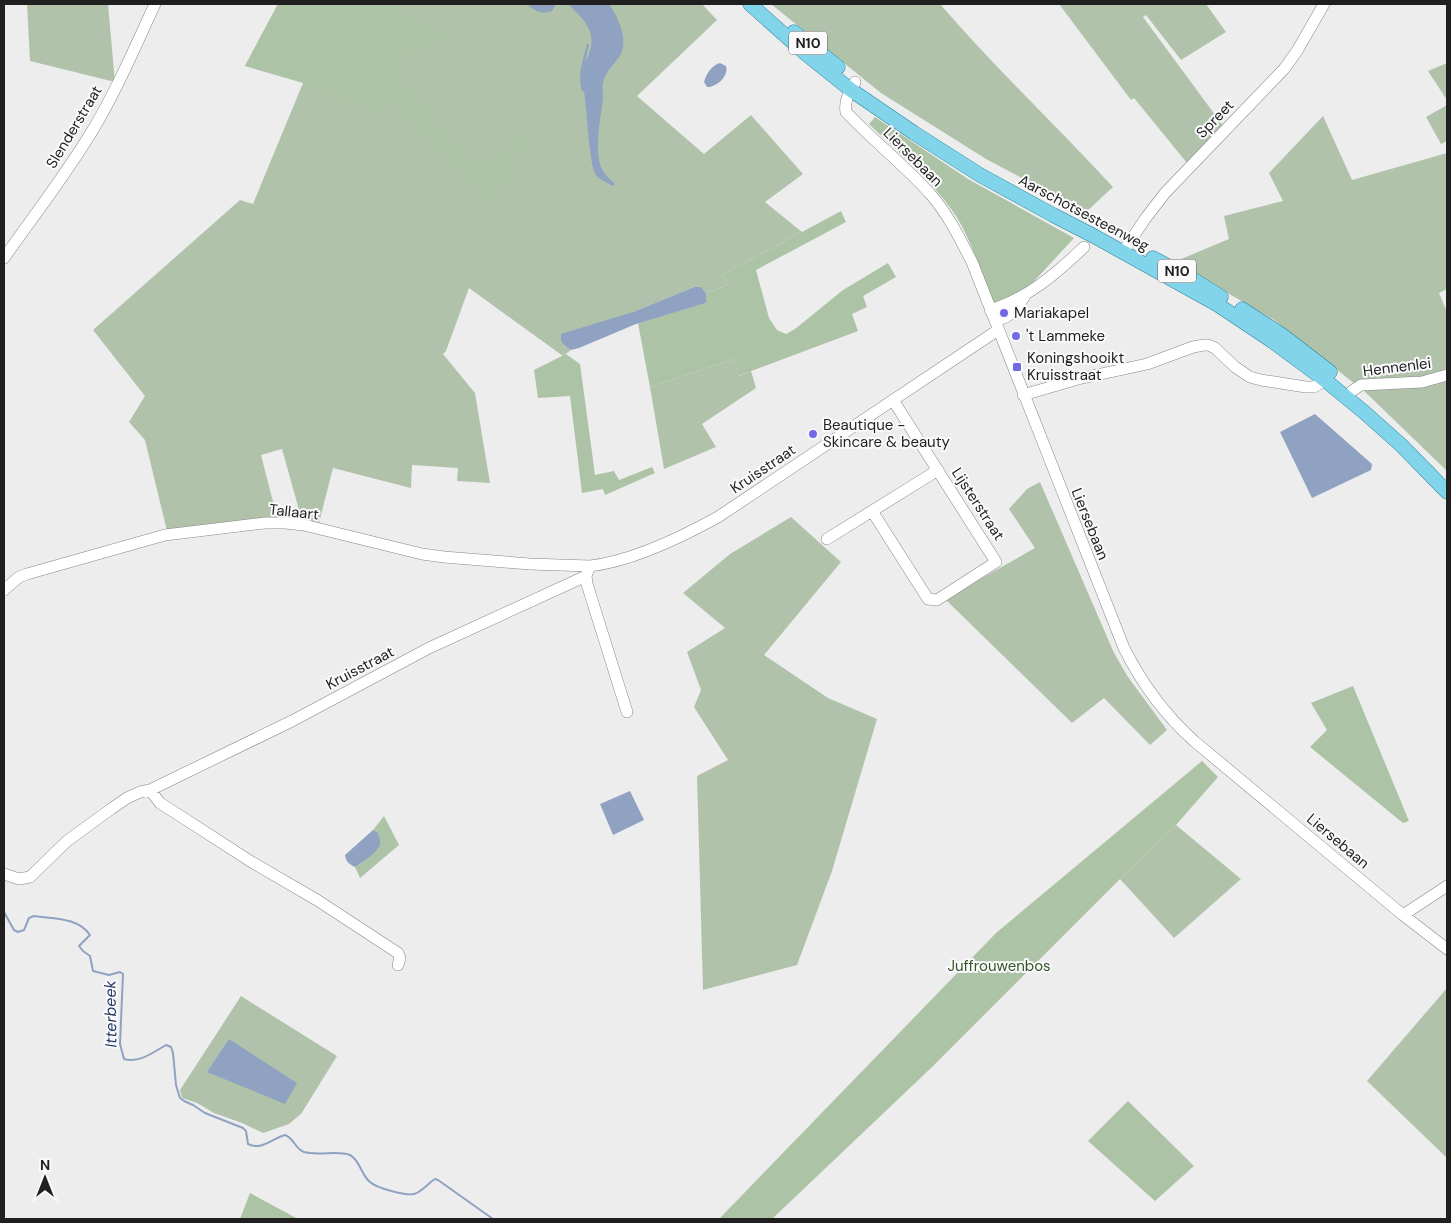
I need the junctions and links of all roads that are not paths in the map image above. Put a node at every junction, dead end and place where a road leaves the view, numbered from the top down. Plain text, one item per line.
1 (155, 4) edge
2 (750, 4) edge
3 (762, 4) edge
4 (1324, 4) edge
5 (801, 43) junction
6 (853, 86) junction
7 (1084, 247) dead end
8 (1126, 249) junction
9 (4, 258) edge
10 (994, 320) junction
11 (1447, 375) edge
12 (1325, 380) junction
13 (1352, 391) junction
14 (1023, 395) junction
15 (893, 400) junction
16 (938, 470) junction
17 (1447, 478) edge
18 (1447, 492) edge
19 (872, 511) junction
20 (827, 539) dead end
21 (588, 571) junction
22 (5, 586) edge
23 (627, 712) dead end
24 (150, 790) junction
25 (4, 874) edge
26 (1447, 886) edge
27 (1403, 915) junction
28 (1447, 949) edge
29 (398, 965) dead end

1 - 9 street, Slenderstraat
2 - 5 main road, Aarschotsesteenweg / N10
3 - 5 main road, Aarschotsesteenweg / N10
4 - 8 street, Spreet
5 - 6 main road, Aarschotsesteenweg / N10
6 - 8 main road, Aarschotsesteenweg / N10
6 - 10 street, Liersebaan
7 - 10 street
8 - 12 main road, Aarschotsesteenweg / N10
8 - 13 main road, Aarschotsesteenweg / N10
10 - 14 street, Liersebaan
10 - 15 street, Kruisstraat
11 - 13 street, Hennenlei
12 - 14 street
12 - 18 main road, Aarschotsesteenweg / N10
13 - 17 main road, Aarschotsesteenweg / N10
14 - 27 street, Liersebaan
15 - 16 street, Lijsterstraat
15 - 21 street, Kruisstraat
16 - 19 street
16 - 19 street, Lijsterstraat
19 - 20 street
21 - 22 street, Tallaart
21 - 23 street
21 - 24 street, Kruisstraat
24 - 25 street, Kruisstraat
24 - 29 street
26 - 27 street
27 - 28 street, Liersebaan

